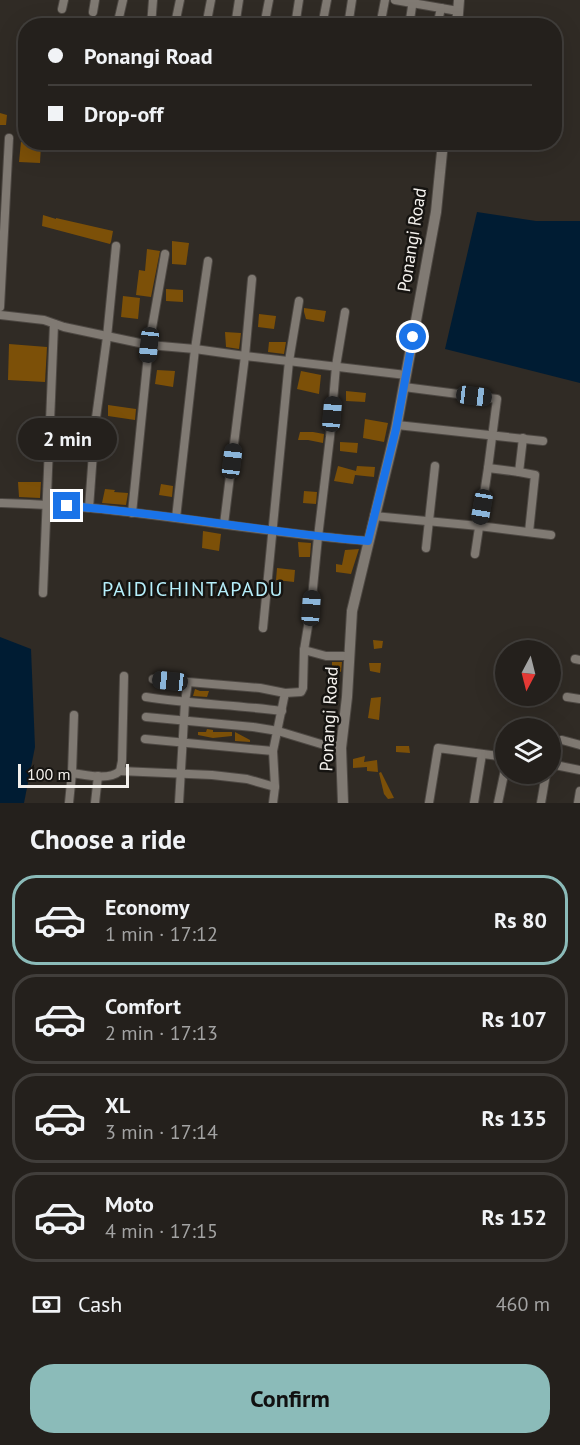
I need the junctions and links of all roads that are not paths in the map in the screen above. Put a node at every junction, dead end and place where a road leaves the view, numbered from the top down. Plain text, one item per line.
1 (95, 0) edge
2 (123, 0) edge
3 (153, 0) edge
4 (180, 0) edge
5 (211, 0) edge
6 (239, 0) edge
7 (269, 0) edge
8 (299, 0) edge
9 (327, 0) edge
10 (352, 0) edge
11 (385, 0) edge
12 (395, 0) edge
13 (413, 2) edge
14 (458, 5) edge
15 (441, 8) junction
16 (93, 12) dead end
17 (119, 18) edge
18 (152, 18) edge
19 (176, 18) edge
20 (208, 18) edge
21 (236, 18) edge
22 (266, 18) edge
23 (296, 18) edge
24 (324, 18) edge
25 (349, 18) edge
26 (382, 18) edge
27 (410, 18) edge
28 (439, 18) edge
29 (9, 138) dead end
30 (442, 150) edge
31 (116, 246) dead end
32 (165, 254) dead end
33 (208, 261) dead end
34 (1, 262) edge
35 (252, 279) dead end
36 (299, 301) dead end
37 (0, 307) edge
38 (345, 312) dead end
39 (0, 315) edge
40 (54, 324) junction
41 (106, 337) junction
42 (149, 345) junction
43 (195, 349) junction
44 (245, 356) junction
45 (290, 361) junction
46 (336, 366) junction
47 (406, 375) junction
48 (404, 387) junction
49 (397, 425) junction
50 (492, 435) junction
51 (523, 438) junction
52 (543, 441) dead end
53 (435, 466) dead end
54 (489, 468) junction
55 (519, 472) junction
56 (0, 503) edge
57 (45, 505) junction
58 (89, 508) junction
59 (132, 513) junction
60 (374, 516) junction
61 (176, 518) junction
62 (429, 521) junction
63 (224, 524) junction
64 (479, 526) junction
65 (272, 530) junction
66 (530, 532) junction
67 (551, 535) dead end
68 (318, 537) junction
69 (368, 541) junction
70 (426, 548) dead end
71 (475, 554) dead end
72 (43, 593) dead end
73 (263, 628) dead end
74 (304, 650) junction
75 (349, 656) junction
76 (124, 676) dead end
77 (153, 679) dead end
78 (188, 682) junction
79 (285, 693) junction
80 (146, 697) dead end
81 (567, 697) dead end
82 (580, 699) edge
83 (185, 702) junction
84 (282, 711) junction
85 (74, 715) dead end
86 (146, 717) dead end
87 (184, 720) junction
88 (278, 730) junction
89 (145, 739) dead end
90 (561, 740) edge
91 (183, 742) junction
92 (580, 745) edge
93 (342, 746) junction
94 (273, 751) junction
95 (482, 754) junction
96 (495, 756) edge
97 (561, 766) edge
98 (580, 770) edge
99 (120, 771) junction
100 (72, 773) junction
101 (181, 774) junction
102 (98, 776) junction
103 (502, 784) edge
104 (544, 784) edge
105 (275, 787) junction
106 (580, 791) edge
107 (346, 802) edge
108 (69, 803) edge
109 (95, 803) edge
110 (179, 803) edge
111 (273, 803) edge
112 (429, 803) edge
113 (474, 803) edge
114 (498, 803) edge
115 (541, 803) edge
116 (578, 803) edge

1 - 16 street
2 - 17 street
3 - 18 street
4 - 19 street
5 - 20 street
6 - 21 street
7 - 22 street
8 - 23 street
9 - 24 street
10 - 25 street
11 - 26 street
12 - 13 street
13 - 15 street
13 - 27 street
14 - 15 street
15 - 28 street
29 - 34 street
30 - 47 street, Ponangi Road
31 - 41 street
32 - 42 street
33 - 43 street
34 - 37 street
35 - 44 street
36 - 45 street
38 - 46 street
39 - 40 street
40 - 41 street
40 - 57 street
41 - 42 street
41 - 58 street
42 - 43 street
42 - 59 street
43 - 44 street
43 - 61 street
44 - 45 street
44 - 63 street
45 - 46 street
45 - 65 street
46 - 47 street
46 - 68 street
47 - 48 street, Ponangi Road
48 - 49 street, Ponangi Road
48 - 50 street
49 - 50 street
49 - 60 street, Ponangi Road
50 - 51 street
50 - 54 street
51 - 52 street
51 - 55 street
53 - 62 street
54 - 55 street
54 - 64 street
55 - 66 street
56 - 57 street
57 - 58 street
57 - 72 street
58 - 59 street
59 - 61 street
60 - 62 street
60 - 69 street, Ponangi Road
61 - 63 street
62 - 64 street
62 - 70 street
63 - 65 street
64 - 66 street
64 - 71 street
65 - 68 street
65 - 73 street
66 - 67 street
68 - 69 street
68 - 74 street
69 - 75 street, Ponangi Road
74 - 75 street
74 - 79 street
75 - 93 street, Ponangi Road
76 - 99 street
77 - 78 street
78 - 79 street
78 - 83 street
79 - 84 street
80 - 83 street
81 - 82 street
83 - 84 street
83 - 87 street
84 - 88 street
85 - 100 street
86 - 87 street
87 - 88 street
87 - 91 street
88 - 93 street
88 - 94 street
89 - 91 street
90 - 92 street
91 - 94 street
91 - 101 street
93 - 107 street, Ponangi Road
94 - 105 street
95 - 96 street
95 - 112 street
95 - 113 street
97 - 98 street
99 - 101 street
99 - 102 street
100 - 102 street
100 - 108 street
101 - 105 street
101 - 110 street
102 - 109 street
103 - 114 street
104 - 115 street
105 - 111 street
106 - 116 street

